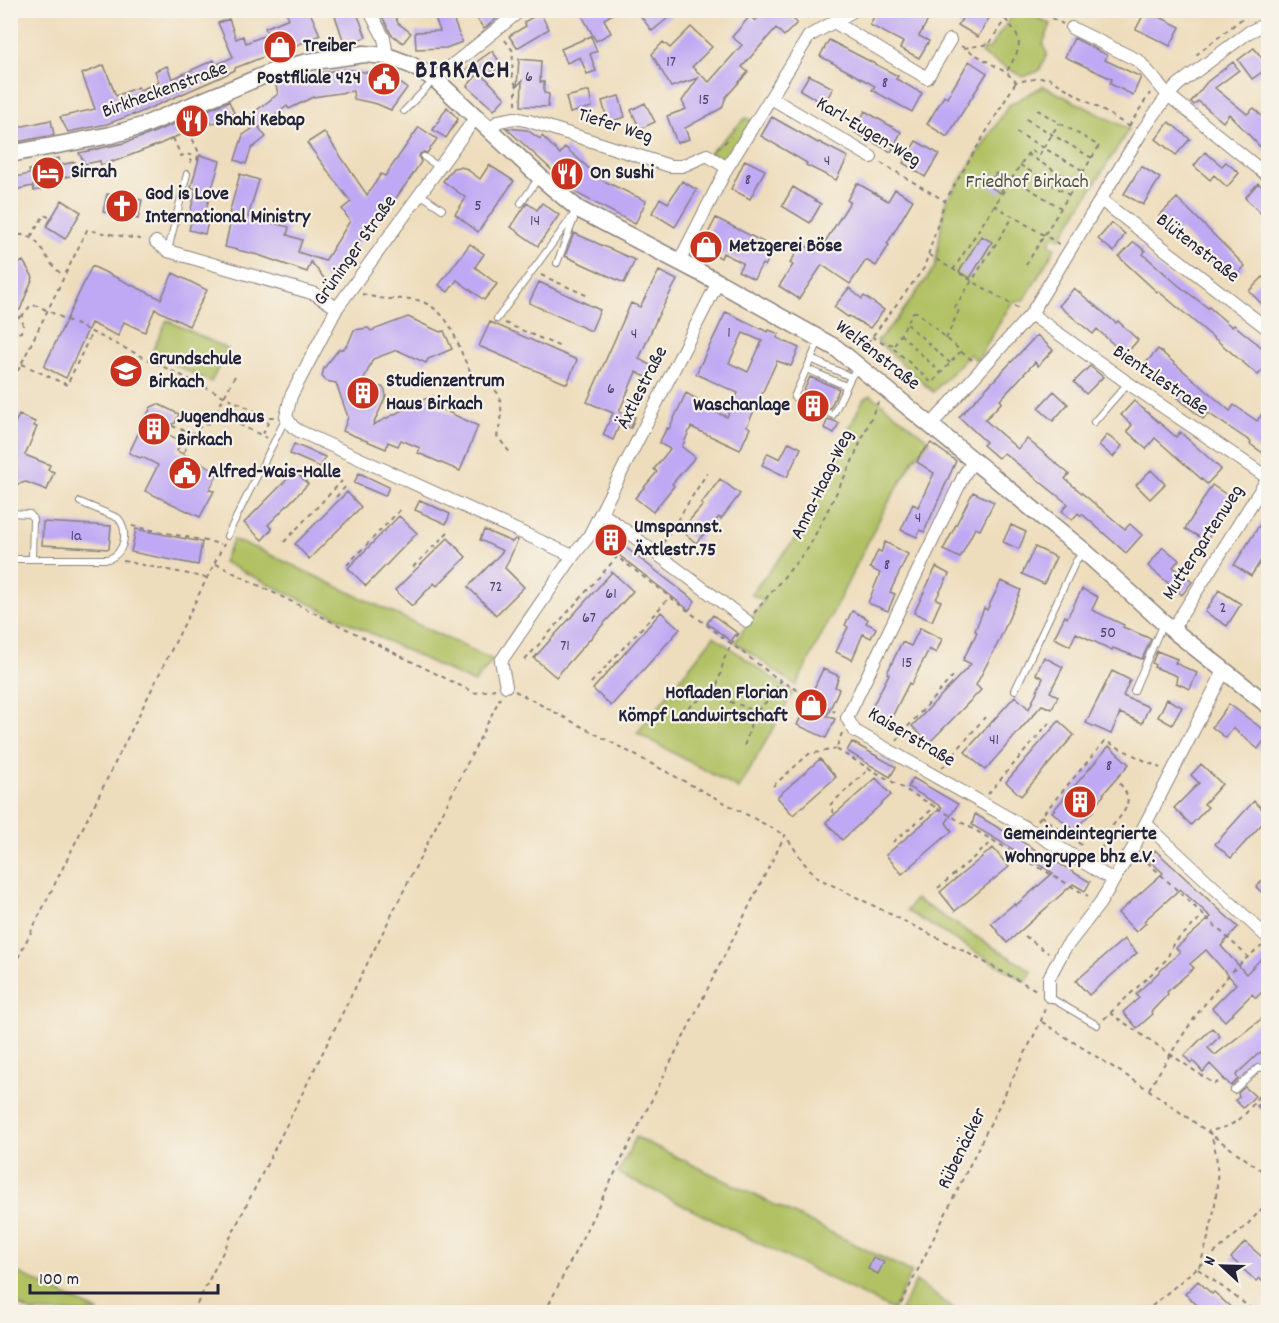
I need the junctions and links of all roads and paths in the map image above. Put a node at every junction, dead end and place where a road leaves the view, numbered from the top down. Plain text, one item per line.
1 (369, 10) edge
2 (521, 10) edge
3 (855, 10) edge
4 (1011, 10) edge
5 (1036, 10) edge
6 (1005, 19) junction
7 (834, 22) junction
8 (1269, 23) edge
9 (1072, 28) joint
10 (498, 29) junction
11 (950, 40) joint
12 (964, 48) junction
13 (387, 57) junction
14 (1007, 73) junction
15 (435, 79) junction
16 (1016, 82) junction
17 (1168, 94) junction
18 (771, 98) junction
19 (1034, 108) dead end
20 (404, 111) dead end
21 (476, 117) junction
22 (516, 118) junction
23 (1026, 119) dead end
24 (1059, 123) junction
25 (489, 129) junction
26 (189, 131) dead end
27 (1016, 132) dead end
28 (1141, 133) junction
29 (1052, 135) junction
30 (173, 138) dead end
31 (1043, 148) junction
32 (10, 154) edge
33 (1027, 154) junction
34 (198, 157) junction
35 (871, 157) joint
36 (424, 158) dead end
37 (1092, 158) junction
38 (1020, 165) junction
39 (439, 167) junction
40 (727, 168) junction
41 (1084, 171) junction
42 (187, 174) joint
43 (1269, 176) edge
44 (540, 177) junction
45 (1012, 178) junction
46 (1076, 184) junction
47 (420, 194) junction
48 (1070, 195) junction
49 (1101, 200) junction
50 (945, 201) junction
51 (521, 203) dead end
52 (994, 205) junction
53 (1061, 208) junction
54 (442, 209) dead end
55 (578, 209) junction
56 (49, 217) dead end
57 (1013, 217) junction
58 (10, 236) edge
59 (1045, 236) junction
60 (31, 237) junction
61 (156, 242) joint
62 (168, 251) junction
63 (1071, 251) junction
64 (929, 255) junction
65 (679, 262) junction
66 (557, 263) dead end
67 (1026, 265) dead end
68 (953, 270) junction
69 (533, 271) junction
70 (64, 275) junction
71 (972, 281) junction
72 (718, 282) junction
73 (350, 290) junction
74 (588, 296) dead end
75 (337, 308) junction
76 (48, 310) junction
77 (1030, 315) junction
78 (22, 316) junction
79 (497, 319) joint
80 (10, 322) edge
81 (906, 324) junction
82 (1269, 329) edge
83 (92, 332) junction
84 (900, 334) junction
85 (10, 336) edge
86 (872, 337) junction
87 (821, 338) junction
88 (946, 339) junction
89 (895, 345) junction
90 (563, 348) dead end
91 (10, 351) edge
92 (812, 359) junction
93 (950, 363) junction
94 (22, 364) junction
95 (854, 368) junction
96 (807, 369) junction
97 (10, 370) edge
98 (237, 372) dead end
99 (941, 373) junction
100 (1128, 384) junction
101 (10, 387) edge
102 (846, 387) junction
103 (884, 388) junction
104 (224, 397) junction
105 (803, 401) dead end
106 (822, 410) dead end
107 (215, 413) junction
108 (286, 417) junction
109 (270, 418) junction
110 (1094, 422) dead end
111 (172, 426) dead end
112 (930, 426) junction
113 (193, 434) junction
114 (262, 435) junction
115 (274, 441) junction
116 (184, 452) dead end
117 (511, 454) dead end
118 (974, 461) junction
119 (706, 472) dead end
120 (1268, 478) edge
121 (342, 481) dead end
122 (348, 484) dead end
123 (336, 497) dead end
124 (80, 502) dead end
125 (402, 508) dead end
126 (10, 513) edge
127 (602, 513) junction
128 (124, 527) junction
129 (450, 530) dead end
130 (227, 536) joint
131 (589, 536) junction
132 (284, 542) dead end
133 (223, 545) junction
134 (1084, 551) junction
135 (657, 554) junction
136 (573, 556) junction
137 (115, 557) junction
138 (617, 557) junction
139 (32, 558) junction
140 (10, 559) edge
141 (215, 563) junction
142 (347, 565) dead end
143 (413, 567) dead end
144 (208, 578) junction
145 (669, 597) junction
146 (747, 621) junction
147 (1168, 626) junction
148 (731, 645) junction
149 (525, 660) dead end
150 (1224, 671) junction
151 (954, 675) dead end
152 (781, 680) junction
153 (591, 683) dead end
154 (506, 686) junction
155 (715, 689) junction
156 (1015, 690) dead end
157 (1134, 691) dead end
158 (1269, 705) edge
159 (985, 717) dead end
160 (847, 718) junction
161 (752, 719) junction
162 (676, 720) dead end
163 (1049, 723) dead end
164 (744, 746) dead end
165 (836, 749) junction
166 (892, 751) junction
167 (869, 769) junction
168 (1171, 773) junction
169 (936, 776) junction
170 (1119, 783) dead end
171 (773, 786) dead end
172 (982, 802) junction
173 (936, 806) junction
174 (834, 813) dead end
175 (1041, 816) junction
176 (1146, 824) junction
177 (1030, 830) junction
178 (785, 835) junction
179 (994, 840) junction
180 (893, 842) dead end
181 (1133, 848) junction
182 (1088, 850) dead end
183 (1096, 854) dead end
184 (1103, 859) junction
185 (1120, 869) junction
186 (1113, 880) junction
187 (938, 888) dead end
188 (1100, 903) junction
189 (1204, 915) junction
190 (1267, 935) edge
191 (1025, 936) dead end
192 (1247, 956) junction
193 (1058, 961) junction
194 (10, 974) edge
195 (1049, 996) junction
196 (1110, 1013) junction
197 (1041, 1021) junction
198 (1097, 1025) joint
199 (1170, 1054) junction
200 (1269, 1067) edge
201 (1269, 1081) edge
202 (1149, 1090) junction
203 (1234, 1090) joint
204 (1209, 1131) junction
205 (1269, 1175) edge
206 (1269, 1202) edge
207 (1198, 1267) junction
208 (10, 1306) edge
209 (1150, 1308) junction
210 (23, 1312) edge
211 (193, 1312) edge
212 (545, 1312) edge
213 (897, 1312) edge
214 (1145, 1312) edge
215 (1156, 1312) edge
216 (1256, 1312) edge

1 - 13 street
2 - 10 street
3 - 7 street
4 - 6 path
5 - 9 path
6 - 12 path
6 - 14 path
7 - 11 street
7 - 18 street
8 - 17 street
9 - 17 street
10 - 15 street
10 - 22 path
11 - 12 path
12 - 14 path
13 - 15 street, Birkheckenstraße
13 - 32 street, Birkheckenstraße
14 - 16 path
15 - 20 lane
15 - 21 street, Welfenstraße
16 - 28 path
16 - 50 path
17 - 28 street
17 - 43 street
18 - 35 street, Karl-Eugen-Weg
18 - 40 street
19 - 24 path
21 - 25 street, Welfenstraße
21 - 39 street, Grüninger Straße
22 - 25 street
22 - 40 street, Tiefer Weg
23 - 29 path
24 - 29 path
24 - 37 path
25 - 44 street, Welfenstraße
26 - 34 path
27 - 31 path
28 - 49 street
29 - 31 path
29 - 37 path
30 - 34 path
31 - 33 path
31 - 41 path
33 - 38 path
33 - 46 path
34 - 42 path
35 - 50 path, Karl-Eugen-Weg
36 - 39 lane
37 - 41 path
38 - 45 path
38 - 48 path
39 - 47 street, Grüninger Straße
40 - 65 street
41 - 46 path
42 - 62 lane
44 - 51 lane
44 - 55 street, Welfenstraße
45 - 52 path
45 - 53 path
46 - 48 path
47 - 54 lane
47 - 73 street, Grüninger Straße
48 - 53 path
49 - 63 street
49 - 82 street, Blütenstraße
50 - 64 path
52 - 57 path
52 - 68 path
53 - 59 path
55 - 65 street, Welfenstraße
55 - 66 lane
55 - 69 lane
56 - 60 path
57 - 59 path
57 - 71 path
58 - 60 path
59 - 63 path
59 - 67 path
60 - 70 path
61 - 62 street
61 - 70 path
62 - 75 street
63 - 77 street
64 - 68 path
64 - 86 path
65 - 72 street, Welfenstraße
68 - 71 path
69 - 74 path
69 - 79 lane
70 - 76 path
71 - 77 path
71 - 88 path
72 - 87 street, Welfenstraße
72 - 127 street, Äxtlestraße
73 - 75 street, Grüninger Straße
73 - 117 path
75 - 108 street, Grüninger Straße
76 - 78 path
76 - 83 path
76 - 94 path
77 - 100 street, Bientzlestraße
77 - 112 street
78 - 80 path
78 - 85 path
79 - 90 path
81 - 84 path
81 - 88 path
81 - 93 path
83 - 94 path
83 - 104 path
84 - 89 path
84 - 99 path
86 - 89 path
86 - 95 path
87 - 92 lane
87 - 95 street, Welfenstraße
88 - 93 path
89 - 99 path
91 - 97 path
92 - 95 lane
92 - 96 lane
93 - 99 path
94 - 101 path
95 - 102 lane
95 - 103 street, Welfenstraße
96 - 102 lane
96 - 105 lane
98 - 104 path
100 - 110 lane
100 - 120 street, Bientzlestraße
102 - 106 lane
103 - 112 street, Welfenstraße
103 - 146 path, Anna-Haag-Weg
104 - 107 path
104 - 109 path
107 - 113 path
107 - 114 path
108 - 109 path
108 - 115 lane, Grüninger Straße
108 - 136 street
109 - 114 path
111 - 113 path
112 - 118 street, Welfenstraße
113 - 116 path
114 - 115 path
115 - 130 lane, Grüninger Straße
118 - 134 street, Welfenstraße
118 - 160 street, Kaiserstraße
119 - 135 path
120 - 147 street, Muttergartenweg
121 - 132 path
122 - 123 path
124 - 128 lane
125 - 142 path
126 - 139 lane
127 - 131 street, Äxtlestraße
127 - 135 street
128 - 133 path
128 - 137 lane
129 - 143 path
130 - 133 path
131 - 136 street, Äxtlestraße
131 - 138 path
133 - 141 path
134 - 147 street, Welfenstraße
134 - 156 lane
135 - 146 street
136 - 154 street, Äxtlestraße
137 - 139 lane
137 - 144 path
138 - 145 path
138 - 149 path
139 - 140 lane
141 - 144 path
141 - 154 path
144 - 194 path
145 - 148 path
145 - 153 path
146 - 148 path, Anna-Haag-Weg
147 - 150 street, Welfenstraße
147 - 157 lane
148 - 152 path
148 - 155 path, Anna-Haag-Weg
150 - 158 street, Welfenstraße
150 - 168 street
151 - 166 path
152 - 160 path
152 - 161 path
154 - 178 path
154 - 211 path
155 - 161 path
155 - 162 path
159 - 169 path
160 - 165 path
160 - 166 street, Kaiserstraße
161 - 164 path
163 - 172 path
165 - 167 path
165 - 171 path
166 - 169 street, Kaiserstraße
167 - 173 path
167 - 174 path
168 - 175 path
168 - 176 street
169 - 172 street, Kaiserstraße
170 - 184 path
172 - 177 street, Kaiserstraße
173 - 179 path
173 - 180 path
175 - 177 path
175 - 182 path
176 - 181 street
176 - 190 street
177 - 186 street, Kaiserstraße
178 - 195 path
178 - 212 path
179 - 187 path
179 - 188 path
181 - 185 street
181 - 189 path
183 - 184 path
184 - 185 path
185 - 186 street
186 - 188 street
188 - 193 street
189 - 192 path
189 - 196 path
190 - 192 path
191 - 193 path
192 - 199 path
193 - 195 street
195 - 197 path, Rübenäcker
195 - 198 lane
196 - 198 path
196 - 199 path
197 - 202 path
197 - 213 path, Rübenäcker
199 - 202 path
199 - 203 path
200 - 203 lane
201 - 204 path
202 - 204 path
204 - 205 path
204 - 207 path
206 - 207 path
207 - 209 path
207 - 216 path
208 - 210 path
209 - 214 path
209 - 215 path

